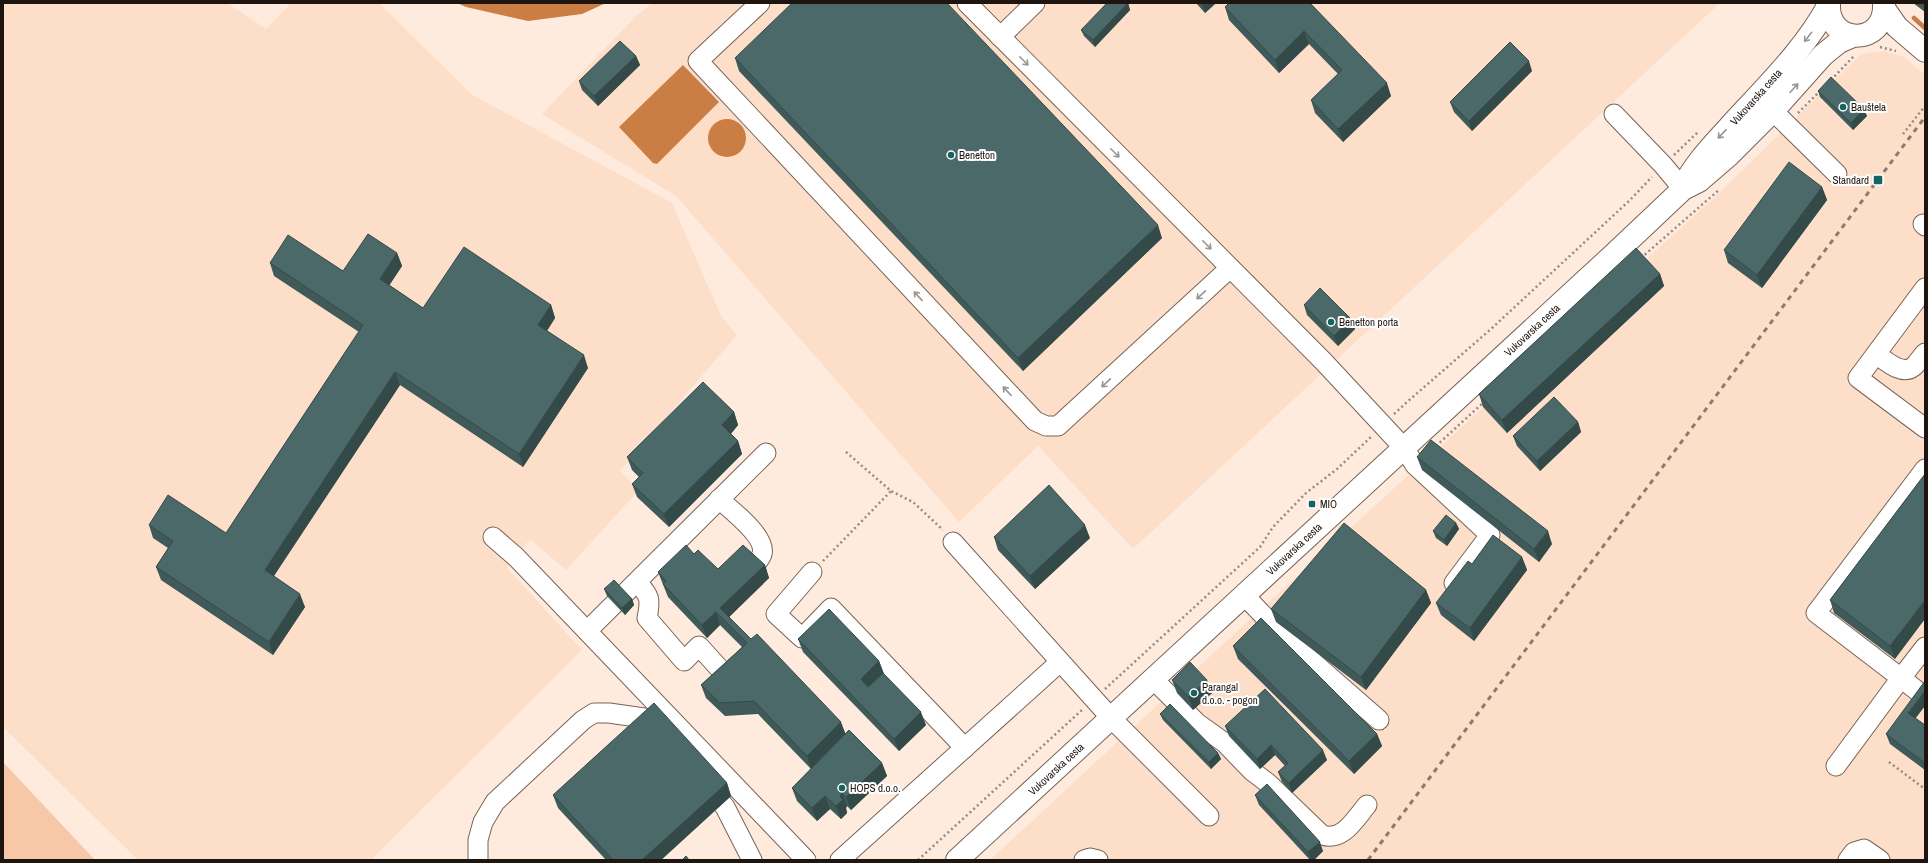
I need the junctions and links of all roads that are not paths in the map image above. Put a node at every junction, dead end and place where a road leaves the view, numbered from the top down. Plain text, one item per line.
1 (760, 3) edge
2 (967, 3) edge
3 (1035, 3) edge
4 (1829, 3) edge
5 (1885, 7) edge
6 (1000, 37) junction
7 (1864, 42) junction
8 (1914, 50) edge
9 (1614, 114) dead end
10 (1780, 118) junction
11 (1836, 174) dead end
12 (1683, 189) junction
13 (1230, 268) junction
14 (1925, 288) edge
15 (1925, 352) edge
16 (1876, 354) junction
17 (1925, 428) edge
18 (766, 453) dead end
19 (1409, 457) junction
20 (1925, 469) edge
21 (720, 499) junction
22 (493, 537) dead end
23 (953, 542) road end
24 (755, 565) edge
25 (812, 572) road end
26 (637, 582) junction
27 (1244, 595) junction
28 (1443, 599) edge
29 (587, 631) junction
30 (1925, 647) edge
31 (1060, 662) junction
32 (728, 678) edge
33 (1901, 678) junction
34 (1153, 679) junction
35 (1925, 697) edge
36 (1111, 718) junction
37 (1379, 720) dead end
38 (669, 746) edge
39 (965, 748) junction
40 (1836, 766) dead end
41 (695, 774) edge
42 (1367, 805) dead end
43 (1209, 816) dead end
44 (478, 860) edge
45 (752, 860) edge
46 (806, 860) edge
47 (840, 860) edge
48 (957, 860) edge
49 (1084, 860) edge
50 (1098, 860) edge
51 (1848, 860) edge
52 (1880, 860) edge

13 -> 1 lane
2 - 6 lane
3 - 6 lane
4 - 7 main road
4 -> 12 main road, Vukovarska cesta
5 - 7 main road
5 - 8 main road
6 -> 13 lane
7 - 8 main road
10 -> 7 main road, Vukovarska cesta
9 - 12 lane
10 - 11 lane
10 - 12 main road, Vukovarska cesta
12 - 19 main road, Vukovarska cesta
13 - 19 lane
14 - 16 lane
15 - 16 lane
16 - 17 lane
18 - 21 lane
19 - 27 main road, Vukovarska cesta
19 - 28 lane
20 - 33 lane
21 - 24 lane
21 - 26 lane
22 - 29 lane
23 - 31 lane
25 - 39 lane
26 - 29 lane
26 - 32 lane
27 - 34 main road, Vukovarska cesta
27 - 37 lane
29 - 46 lane
30 - 33 lane
31 - 36 lane
31 - 39 lane
33 - 35 lane
33 - 40 lane
34 - 36 main road, Vukovarska cesta
34 - 42 lane
36 - 43 lane
36 - 48 main road, Vukovarska cesta
38 - 44 lane
39 - 47 lane
41 - 45 lane
49 - 50 lane
51 - 52 lane

